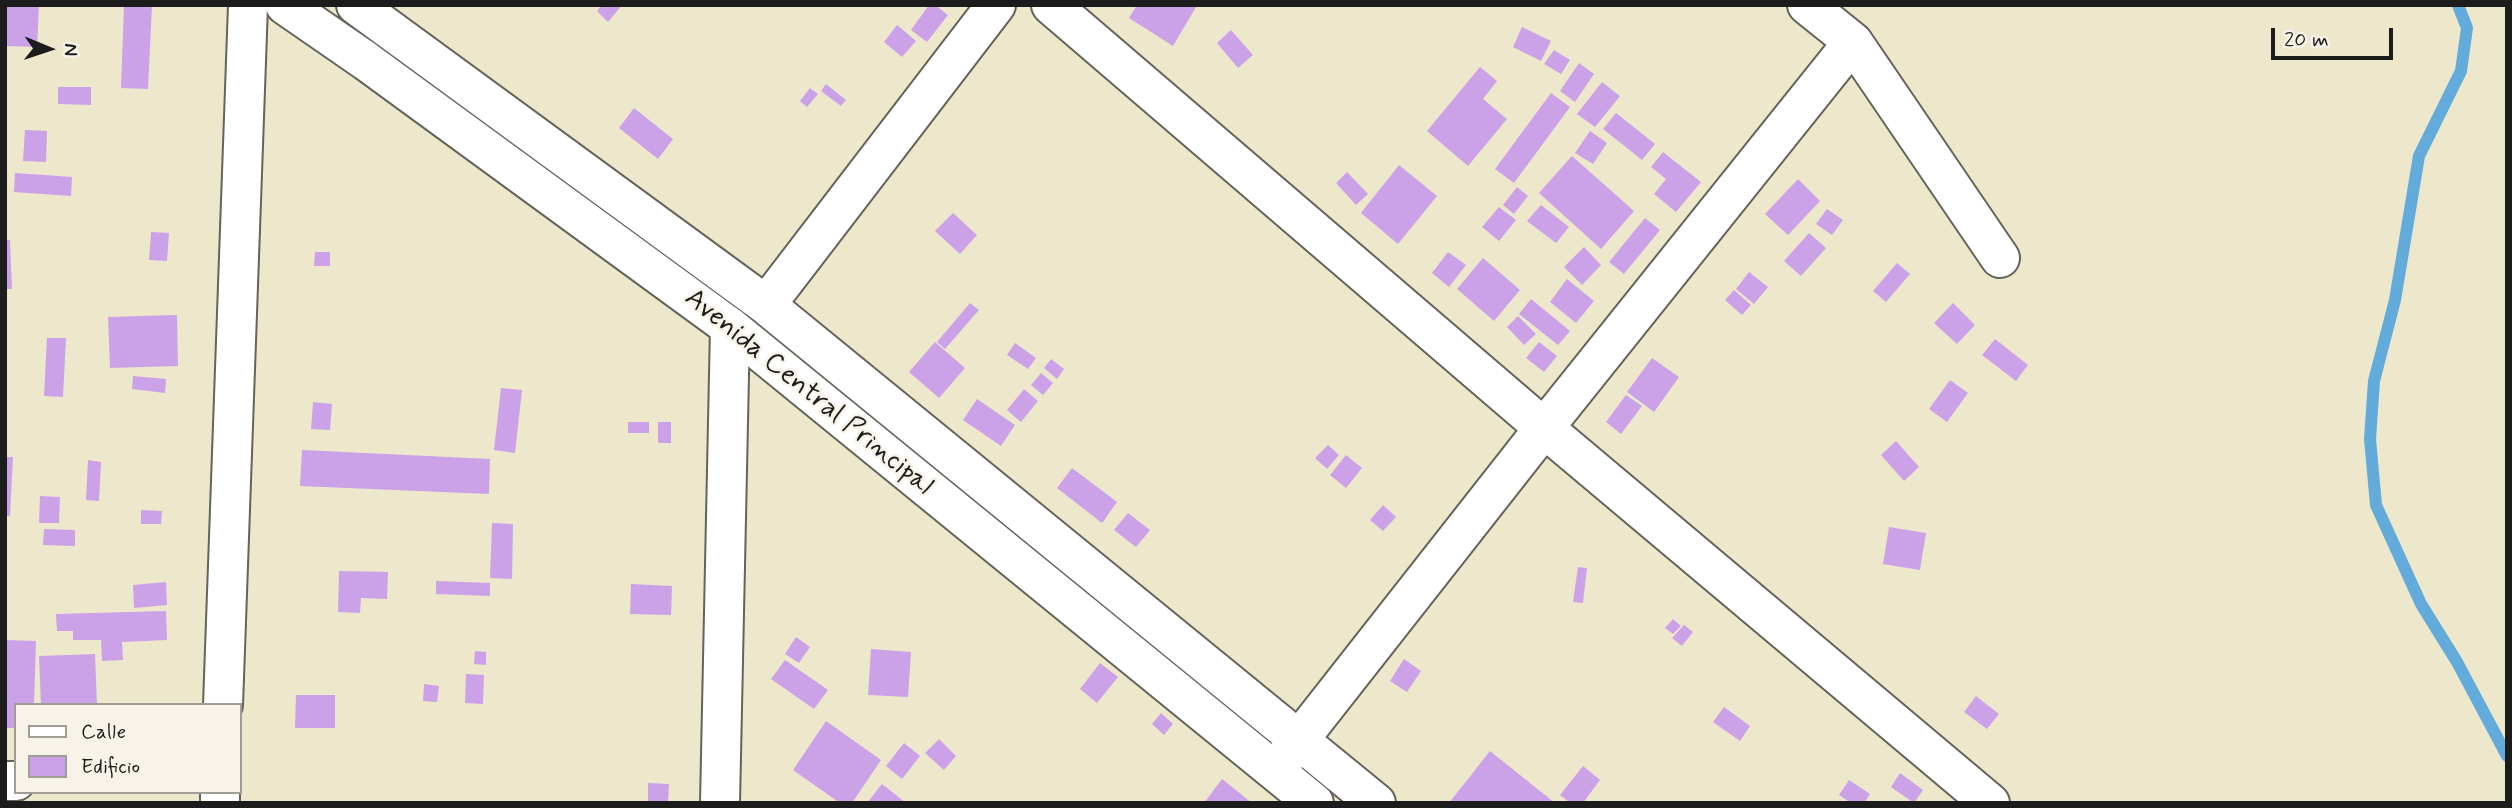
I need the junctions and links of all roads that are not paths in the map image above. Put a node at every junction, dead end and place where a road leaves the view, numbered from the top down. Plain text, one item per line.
1 (248, 5) edge
2 (285, 5) edge
3 (356, 5) edge
4 (996, 5) edge
5 (1051, 5) edge
6 (1807, 5) edge
7 (1853, 42) junction
8 (2000, 258) dead end
9 (766, 305) junction
10 (730, 327) junction
11 (1544, 428) junction
12 (223, 703) edge
13 (1299, 741) junction
14 (1275, 771) junction
15 (720, 803) edge
16 (1314, 803) edge
17 (1376, 803) edge
18 (1990, 803) edge

1 - 12 street
2 - 10 street, Avenida Central Principal
3 - 9 street, Avenida Central Principal
4 - 9 street
5 - 11 street
6 - 7 street
7 - 8 street
7 - 11 street
9 - 13 street, Avenida Central Principal
10 - 14 street, Avenida Central Principal
10 - 15 street
11 - 13 street
11 - 18 street
13 - 14 street
13 - 17 street, Avenida Central Principal
14 - 16 street, Avenida Central Principal

